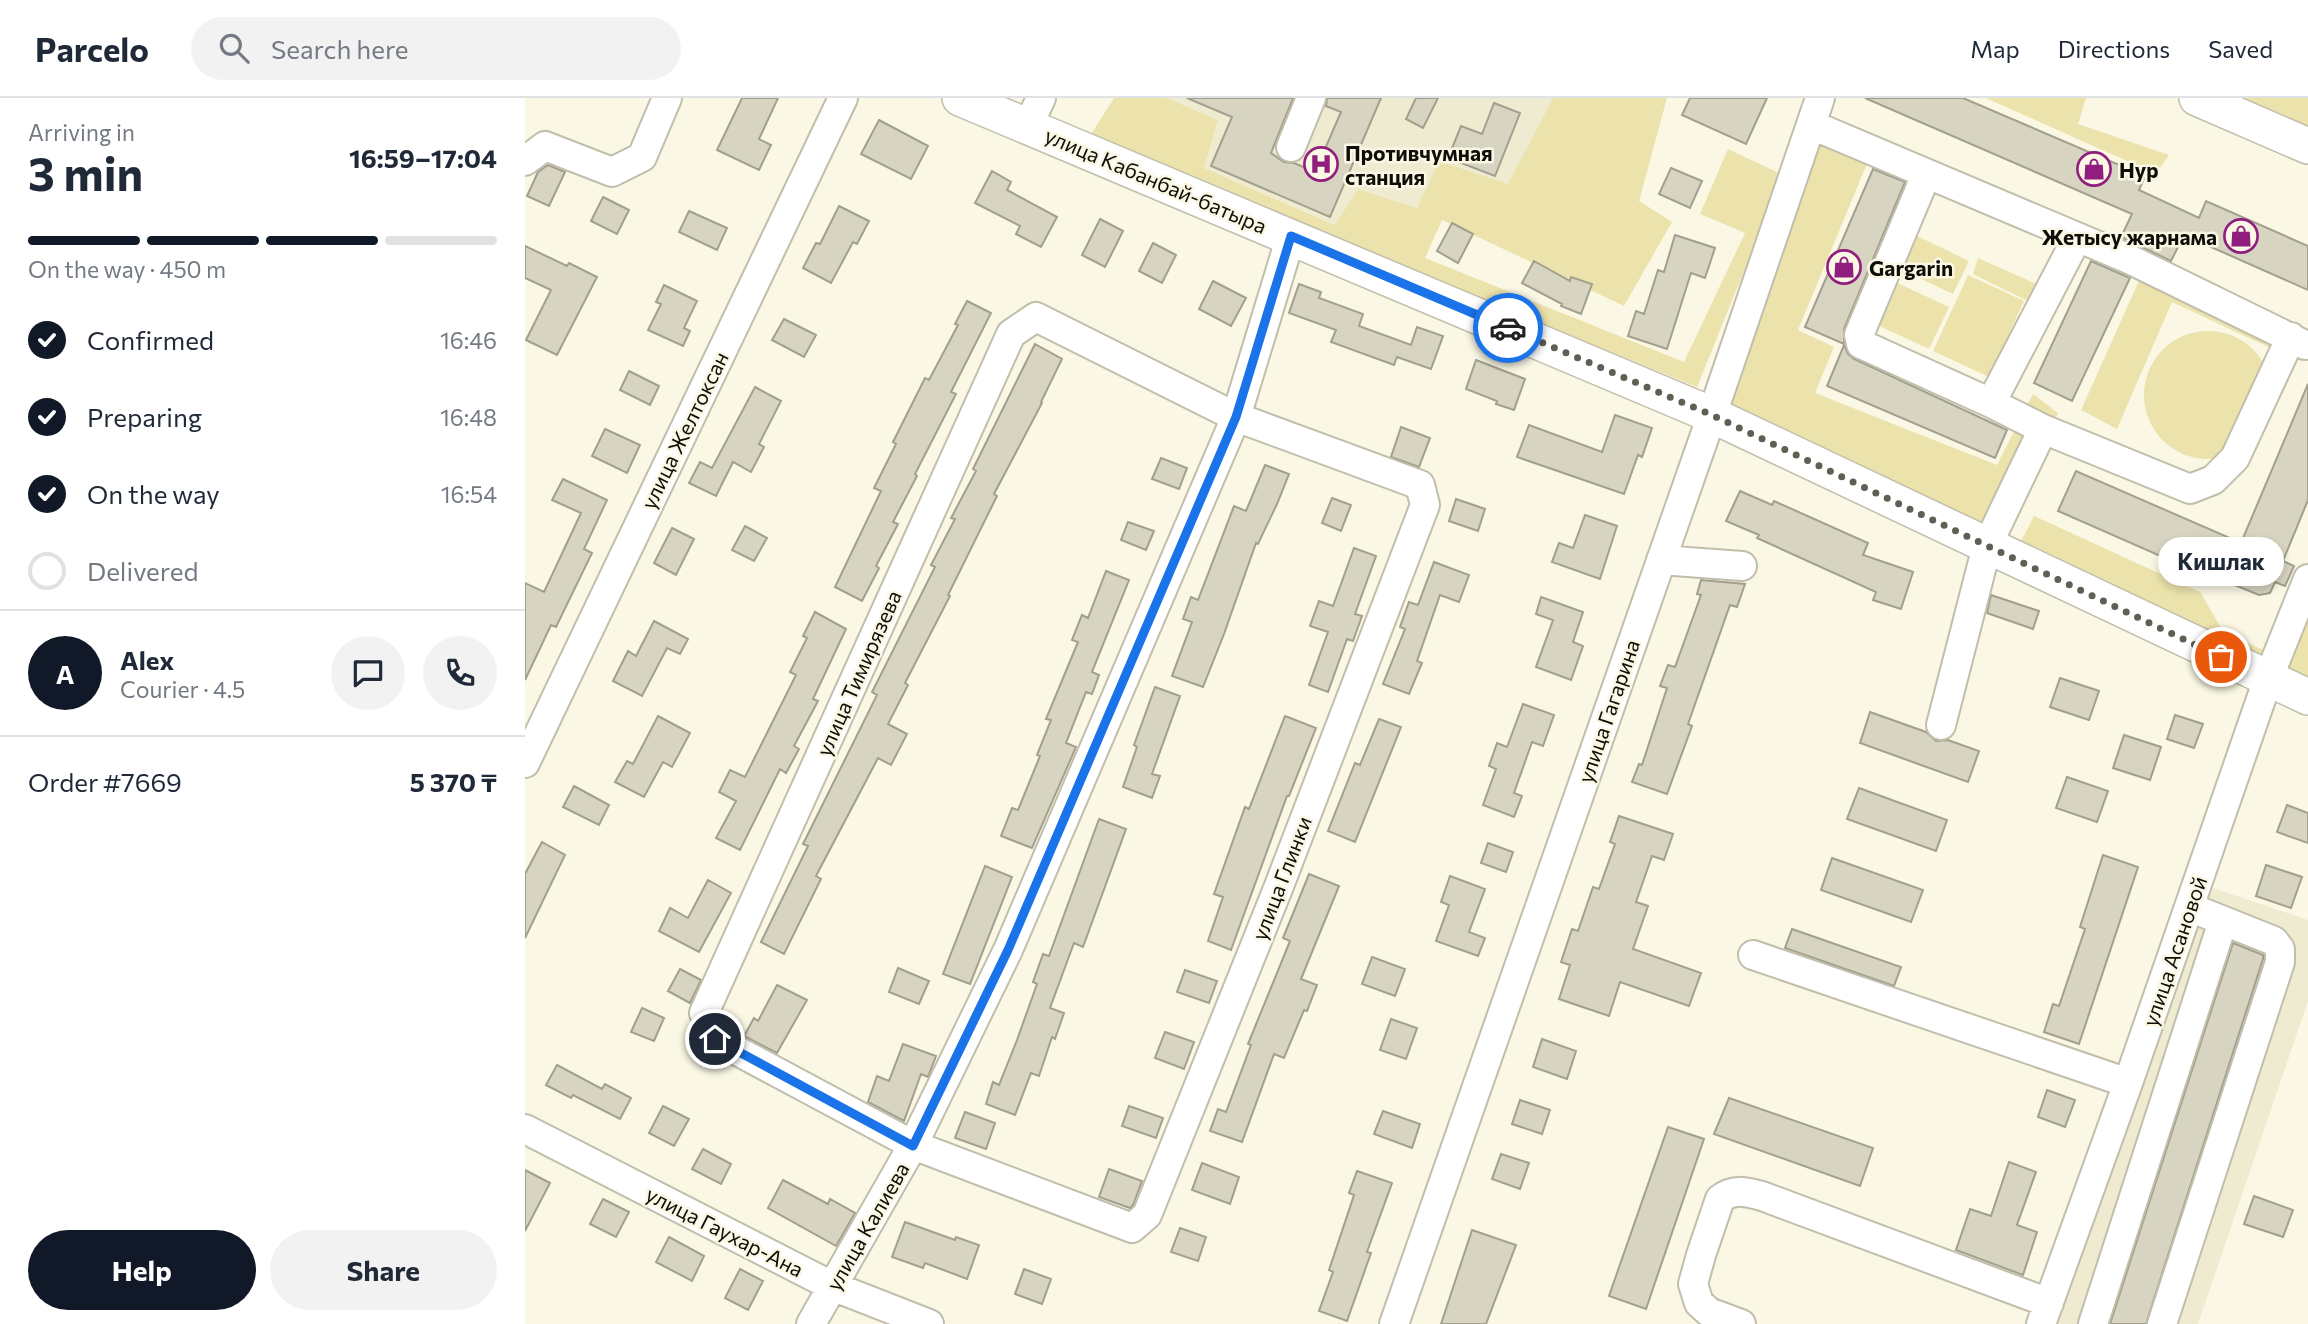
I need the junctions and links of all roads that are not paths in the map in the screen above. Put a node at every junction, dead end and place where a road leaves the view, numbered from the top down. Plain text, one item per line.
1 (667, 98) edge
2 (843, 98) edge
3 (960, 98) edge
4 (1311, 98) edge
5 (2199, 98) edge
6 (1816, 111) edge
7 (1035, 112) edge
8 (2308, 146) edge
9 (1291, 147) dead end
10 (525, 161) edge
11 (1926, 175) junction
12 (1291, 236) junction
13 (2077, 237) junction
14 (2299, 342) edge
15 (1991, 403) junction
16 (1712, 415) junction
17 (1236, 417) junction
18 (2043, 429) junction
19 (1987, 546) junction
20 (1661, 560) junction
21 (1742, 566) dead end
22 (2308, 579) edge
23 (2268, 679) junction
24 (2308, 697) edge
25 (1941, 725) dead end
26 (525, 763) edge
27 (2189, 907) junction
28 (2223, 921) junction
29 (1753, 955) dead end
30 (2128, 1083) junction
31 (525, 1129) edge
32 (913, 1146) junction
33 (832, 1286) junction
34 (2045, 1313) edge
35 (811, 1324) edge
36 (929, 1324) edge
37 (1394, 1324) edge
38 (1741, 1324) edge
39 (2093, 1324) edge
40 (2162, 1324) edge

1 - 10 street
2 - 26 street, улица Желтоксан
3 - 7 main road, улица Кабанбай-батыра
4 - 9 street
5 - 8 main road
6 - 11 street
6 - 16 street, улица Гагарина
7 - 12 main road, улица Кабанбай-батыра
11 - 13 street
11 - 15 street
12 - 16 main road, улица Кабанбай-батыра
12 - 17 street, улица Калиева
13 - 14 street
13 - 15 street
14 - 18 street
15 - 18 street
16 - 19 main road, улица Кабанбай-батыра
16 - 20 street, улица Гагарина
17 - 32 street, улица Калиева
17 - 32 street, улица Глинки
17 - 32 street, улица Тимирязева
18 - 19 street
19 - 23 main road, улица Кабанбай-батыра
19 - 25 street
20 - 21 street
20 - 37 street, улица Гагарина
22 - 23 street, улица Асановой
23 - 24 main road, улица Кабанбай-батыра
23 - 27 street, улица Асановой
27 - 28 street
27 - 30 street, улица Асановой
28 - 39 street
28 - 40 street
29 - 30 street
30 - 34 street, улица Асановой
31 - 33 street, улица Гаухар-Ана
32 - 33 street, улица Калиева
33 - 35 street, улица Калиева
33 - 36 street, улица Гаухар-Ана
34 - 38 street

